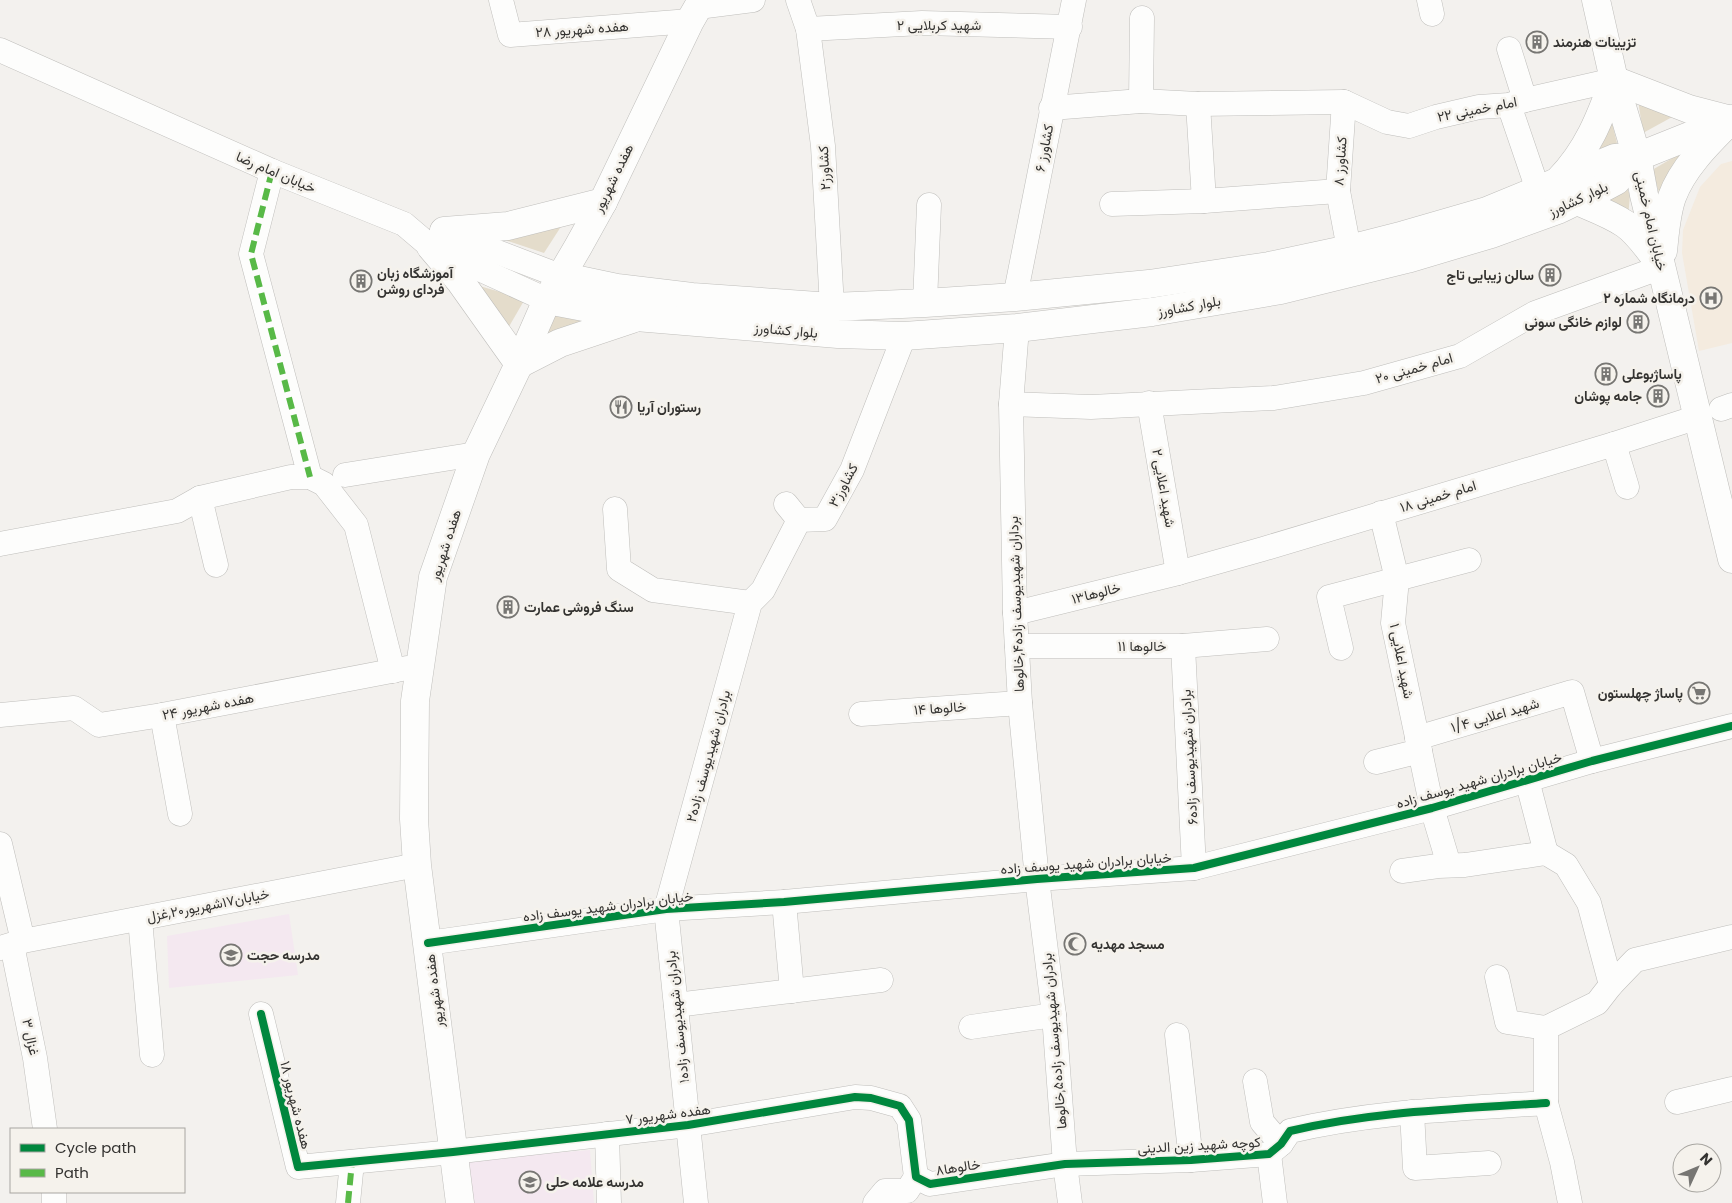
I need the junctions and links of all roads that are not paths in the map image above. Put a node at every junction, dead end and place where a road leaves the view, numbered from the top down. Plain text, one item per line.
1 (501, 0) edge
2 (753, 0) edge
3 (798, 0) edge
4 (1074, 0) edge
5 (1596, 0) edge
6 (697, 9) edge
7 (1142, 18) dead end
8 (1070, 27) junction
9 (808, 29) junction
10 (1509, 49) dead end
11 (0, 50) edge
12 (1614, 80) junction
13 (1141, 101) junction
14 (1344, 102) junction
15 (1517, 102) junction
16 (1198, 104) junction
17 (1051, 108) junction
18 (1731, 120) edge
19 (1637, 157) junction
20 (272, 171) junction
21 (1338, 191) junction
22 (1557, 193) junction
23 (1204, 201) junction
24 (603, 202) junction
25 (1112, 204) dead end
26 (929, 205) dead end
27 (437, 239) junction
28 (578, 247) junction
29 (1349, 249) junction
30 (1662, 267) junction
31 (560, 276) junction
32 (1015, 297) junction
33 (547, 300) junction
34 (624, 302) junction
35 (925, 303) junction
36 (832, 307) junction
37 (1017, 328) junction
38 (904, 336) junction
39 (519, 364) junction
40 (1149, 403) junction
41 (1011, 404) junction
42 (1717, 410) edge
43 (1614, 444) junction
44 (476, 454) junction
45 (345, 475) dead end
46 (310, 477) junction
47 (1627, 488) dead end
48 (200, 498) junction
49 (615, 509) dead end
50 (1381, 513) junction
51 (0, 544) edge
52 (1732, 559) edge
53 (1470, 560) dead end
54 (216, 565) dead end
55 (1178, 572) junction
56 (1397, 579) junction
57 (750, 603) junction
58 (1015, 612) junction
59 (1267, 639) dead end
60 (1017, 646) junction
61 (1183, 646) junction
62 (1341, 648) dead end
63 (420, 666) junction
64 (393, 671) junction
65 (1020, 703) junction
66 (861, 714) dead end
67 (0, 715) edge
68 (162, 715) junction
69 (1732, 726) edge
70 (1419, 744) junction
71 (1592, 761) junction
72 (1376, 762) dead end
73 (1526, 780) junction
74 (1432, 808) junction
75 (180, 814) dead end
76 (0, 844) edge
77 (1546, 853) junction
78 (417, 865) junction
79 (1450, 865) junction
80 (1194, 868) junction
81 (1402, 871) dead end
82 (1037, 879) junction
83 (784, 902) junction
84 (666, 909) junction
85 (140, 918) junction
86 (1732, 938) edge
87 (428, 943) junction
88 (12, 945) edge
89 (1497, 977) dead end
90 (881, 980) dead end
91 (1611, 985) junction
92 (792, 990) junction
93 (676, 1004) junction
94 (261, 1014) dead end
95 (1054, 1015) junction
96 (971, 1027) dead end
97 (1546, 1028) junction
98 (1177, 1035) dead end
99 (152, 1055) dead end
100 (1255, 1081) dead end
101 (1732, 1089) edge
102 (1677, 1102) dead end
103 (1546, 1103) junction
104 (1412, 1112) junction
105 (688, 1125) junction
106 (45, 1128) edge
107 (607, 1134) junction
108 (1275, 1149) junction
109 (453, 1152) junction
110 (1191, 1160) junction
111 (352, 1162) junction
112 (1489, 1163) dead end
113 (1065, 1164) junction
114 (916, 1177) junction
115 (348, 1203) edge
116 (460, 1203) edge
117 (610, 1203) edge
118 (696, 1203) edge
119 (875, 1203) edge
120 (1070, 1203) edge
121 (1275, 1203) edge
122 (1570, 1203) edge

1 - 6 street, هفده شهریور ۲۸
2 - 6 street
3 - 9 street, کشاورز۲
4 - 8 street, کشاورز ۶
5 - 12 main road, خیابان امام خمینی
6 - 24 main road, هفده شهریور
7 - 13 street
8 - 9 street, شهید کربلایی ۲
8 - 17 street, کشاورز ۶
9 - 36 street, کشاورز۲
10 - 15 street
11 - 20 street, خیابان امام رضا
12 - 15 street, امام خمینی ۲۲
12 - 18 main road
12 - 19 main road, خیابان امام خمینی
12 - 22 main road
13 - 16 street
13 - 17 street
14 - 15 street, امام خمینی ۲۲
14 - 16 street
14 - 21 street, کشاورز ۸
15 - 22 street
16 - 23 street
17 - 32 street, کشاورز ۶
18 - 19 main road, بلوار کشاورز
18 - 30 main road
19 - 22 main road, بلوار کشاورز
19 - 30 main road, خیابان امام خمینی
20 - 27 street, خیابان امام رضا
20 - 46 street
21 - 23 street
21 - 29 street, کشاورز ۸
22 - 29 main road, بلوار کشاورز
22 - 30 main road
22 - 37 main road, بلوار کشاورز
23 - 25 street
24 - 27 main road
24 - 28 main road, هفده شهریور
26 - 35 street
27 - 31 street
27 - 33 street, خیابان امام رضا
27 - 39 main road
28 - 31 main road, هفده شهریور
28 - 34 main road
29 - 32 main road, بلوار کشاورز
30 - 40 street, امام خمینی ۲۰
30 - 42 main road, خیابان امام خمینی
31 - 33 main road, هفده شهریور
31 - 34 main road, بلوار کشاورز
32 - 35 main road, بلوار کشاورز
33 - 34 main road, بلوار کشاورز
33 - 39 main road, هفده شهریور
34 - 36 main road, بلوار کشاورز
34 - 38 main road, بلوار کشاورز
34 - 39 main road
35 - 36 main road, بلوار کشاورز
37 - 38 main road, بلوار کشاورز
37 - 41 street, برداران شهیدیوسف زاده۴,خالوها
38 - 57 street, کشاورز۳
39 - 44 main road, هفده شهریور
40 - 41 street, امام خمینی ۲۰
40 - 55 street, شهید اعلایی ۲
41 - 58 street, برداران شهیدیوسف زاده۴,خالوها
42 - 43 street, امام خمینی ۱۸
42 - 52 main road, خیابان امام خمینی
43 - 47 street
43 - 50 street, امام خمینی ۱۸
44 - 45 street
44 - 63 main road, هفده شهریور
46 - 48 street
46 - 64 street
48 - 51 street
48 - 54 street
49 - 57 street
50 - 55 street, امام خمینی ۱۸
50 - 56 street, شهید اعلایی ۱
53 - 56 street
55 - 58 street, خالوها۱۳
56 - 62 street
56 - 70 street, شهید اعلایی ۱
57 - 84 street, برادران شهیدیوسف زاده۲
58 - 60 street, برداران شهیدیوسف زاده۴,خالوها
59 - 61 street, خالوها ۱۱
60 - 61 street, خالوها ۱۱
60 - 65 street, برداران شهیدیوسف زاده۴,خالوها
61 - 80 street, برادران شهیدیوسف زاده۶
63 - 64 street, هفده شهریور ۲۴
63 - 78 main road, هفده شهریور
64 - 68 street, هفده شهریور ۲۴
65 - 66 street, خالوها ۱۴
65 - 82 street, برداران شهیدیوسف زاده۴,خالوها
67 - 68 street, هفده شهریور ۲۴
68 - 75 street
69 - 71 street, خیابان برادران شهید یوسف زاده
70 - 71 street, شهید اعلایی ۱/۴
70 - 72 street, شهید اعلایی ۱/۴
70 - 74 street, شهید اعلایی ۱
71 - 73 street, خیابان برادران شهید یوسف زاده
73 - 74 street, خیابان برادران شهید یوسف زاده
73 - 77 street
74 - 79 street, شهید اعلایی ۱
74 - 80 street, خیابان برادران شهید یوسف زاده
76 - 88 street, غزال ۳
77 - 79 street
77 - 91 street
78 - 85 street, خیابان۱۷شهریور۲۰,غزل
78 - 87 main road, هفده شهریور
79 - 81 street
80 - 82 street, خیابان برادران شهید یوسف زاده
82 - 83 street, خیابان برادران شهید یوسف زاده
82 - 95 street, برادران شهیدیوسف زاده۵,خالوها
83 - 84 street, خیابان برادران شهید یوسف زاده
83 - 92 street
84 - 87 street, خیابان برادران شهید یوسف زاده
84 - 93 street, برادران شهیدیوسف زاده۱
85 - 88 street, خیابان۱۷شهریور۲۰,غزل
85 - 99 street
86 - 91 street
87 - 109 main road, هفده شهریور
88 - 106 street, غزال ۳
89 - 97 street
90 - 92 street
91 - 97 street
92 - 93 street
93 - 105 street, برادران شهیدیوسف زاده۱
94 - 111 street, هفده شهریور ۱۸
95 - 96 street
95 - 113 street, برادران شهیدیوسف زاده۵,خالوها
97 - 103 street
98 - 110 street
100 - 108 street
101 - 102 street
103 - 104 street
103 - 122 street
104 - 108 street
104 - 112 street
105 - 107 street, هفده شهریور ۷
105 - 114 street, هفده شهریور ۷
105 - 118 street, برادران شهیدیوسف زاده۱
107 - 109 street, هفده شهریور ۷
107 - 117 street
108 - 110 street, کوچه شهید زین الدینی
108 - 121 street
109 - 111 street, هفده شهریور ۱۸
109 - 116 main road, هفده شهریور
110 - 113 street, کوچه شهید زین الدینی
111 - 115 street
113 - 114 street, خالوها۸
113 - 120 street, برادران شهیدیوسف زاده۵,خالوها
114 - 119 street

